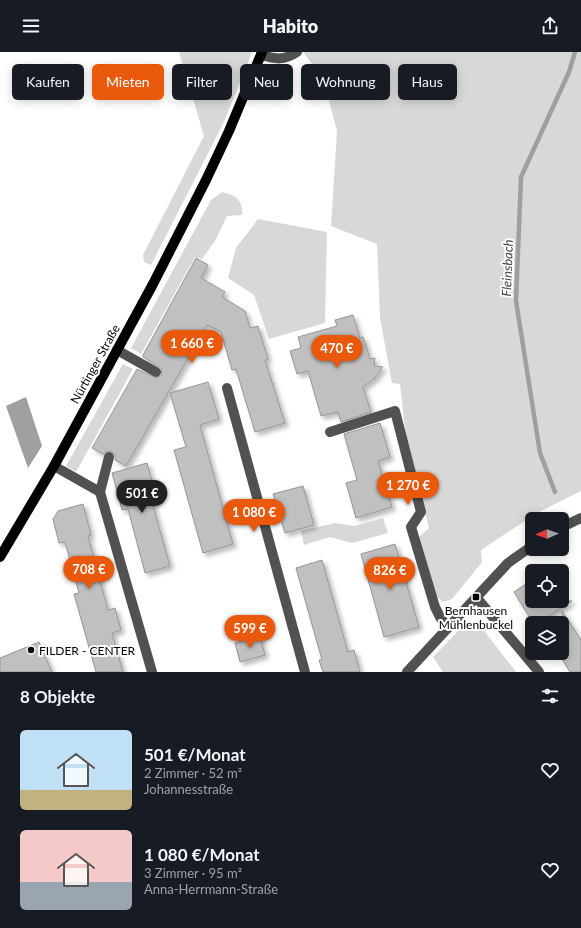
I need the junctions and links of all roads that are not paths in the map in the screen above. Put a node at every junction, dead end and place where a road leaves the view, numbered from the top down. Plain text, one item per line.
1 (297, 52) edge
2 (261, 54) edge
3 (117, 350) junction
4 (156, 372) dead end
5 (226, 388) dead end
6 (330, 432) dead end
7 (109, 457) dead end
8 (54, 466) junction
9 (100, 492) junction
10 (581, 518) edge
11 (569, 524) edge
12 (525, 551) edge
13 (0, 557) edge
14 (476, 597) junction
15 (448, 628) junction
16 (152, 672) edge
17 (305, 672) edge
18 (407, 672) edge
19 (538, 672) edge

1 - 2 street
2 - 3 main road, Nürtinger Straße
3 - 4 street
3 - 8 main road, Nürtinger Straße
5 - 17 street
6 - 15 street
7 - 9 street
8 - 9 street
8 - 13 main road, Nürtinger Straße
9 - 16 street
10 - 11 street
12 - 14 street
14 - 15 street
14 - 19 street
15 - 18 street

